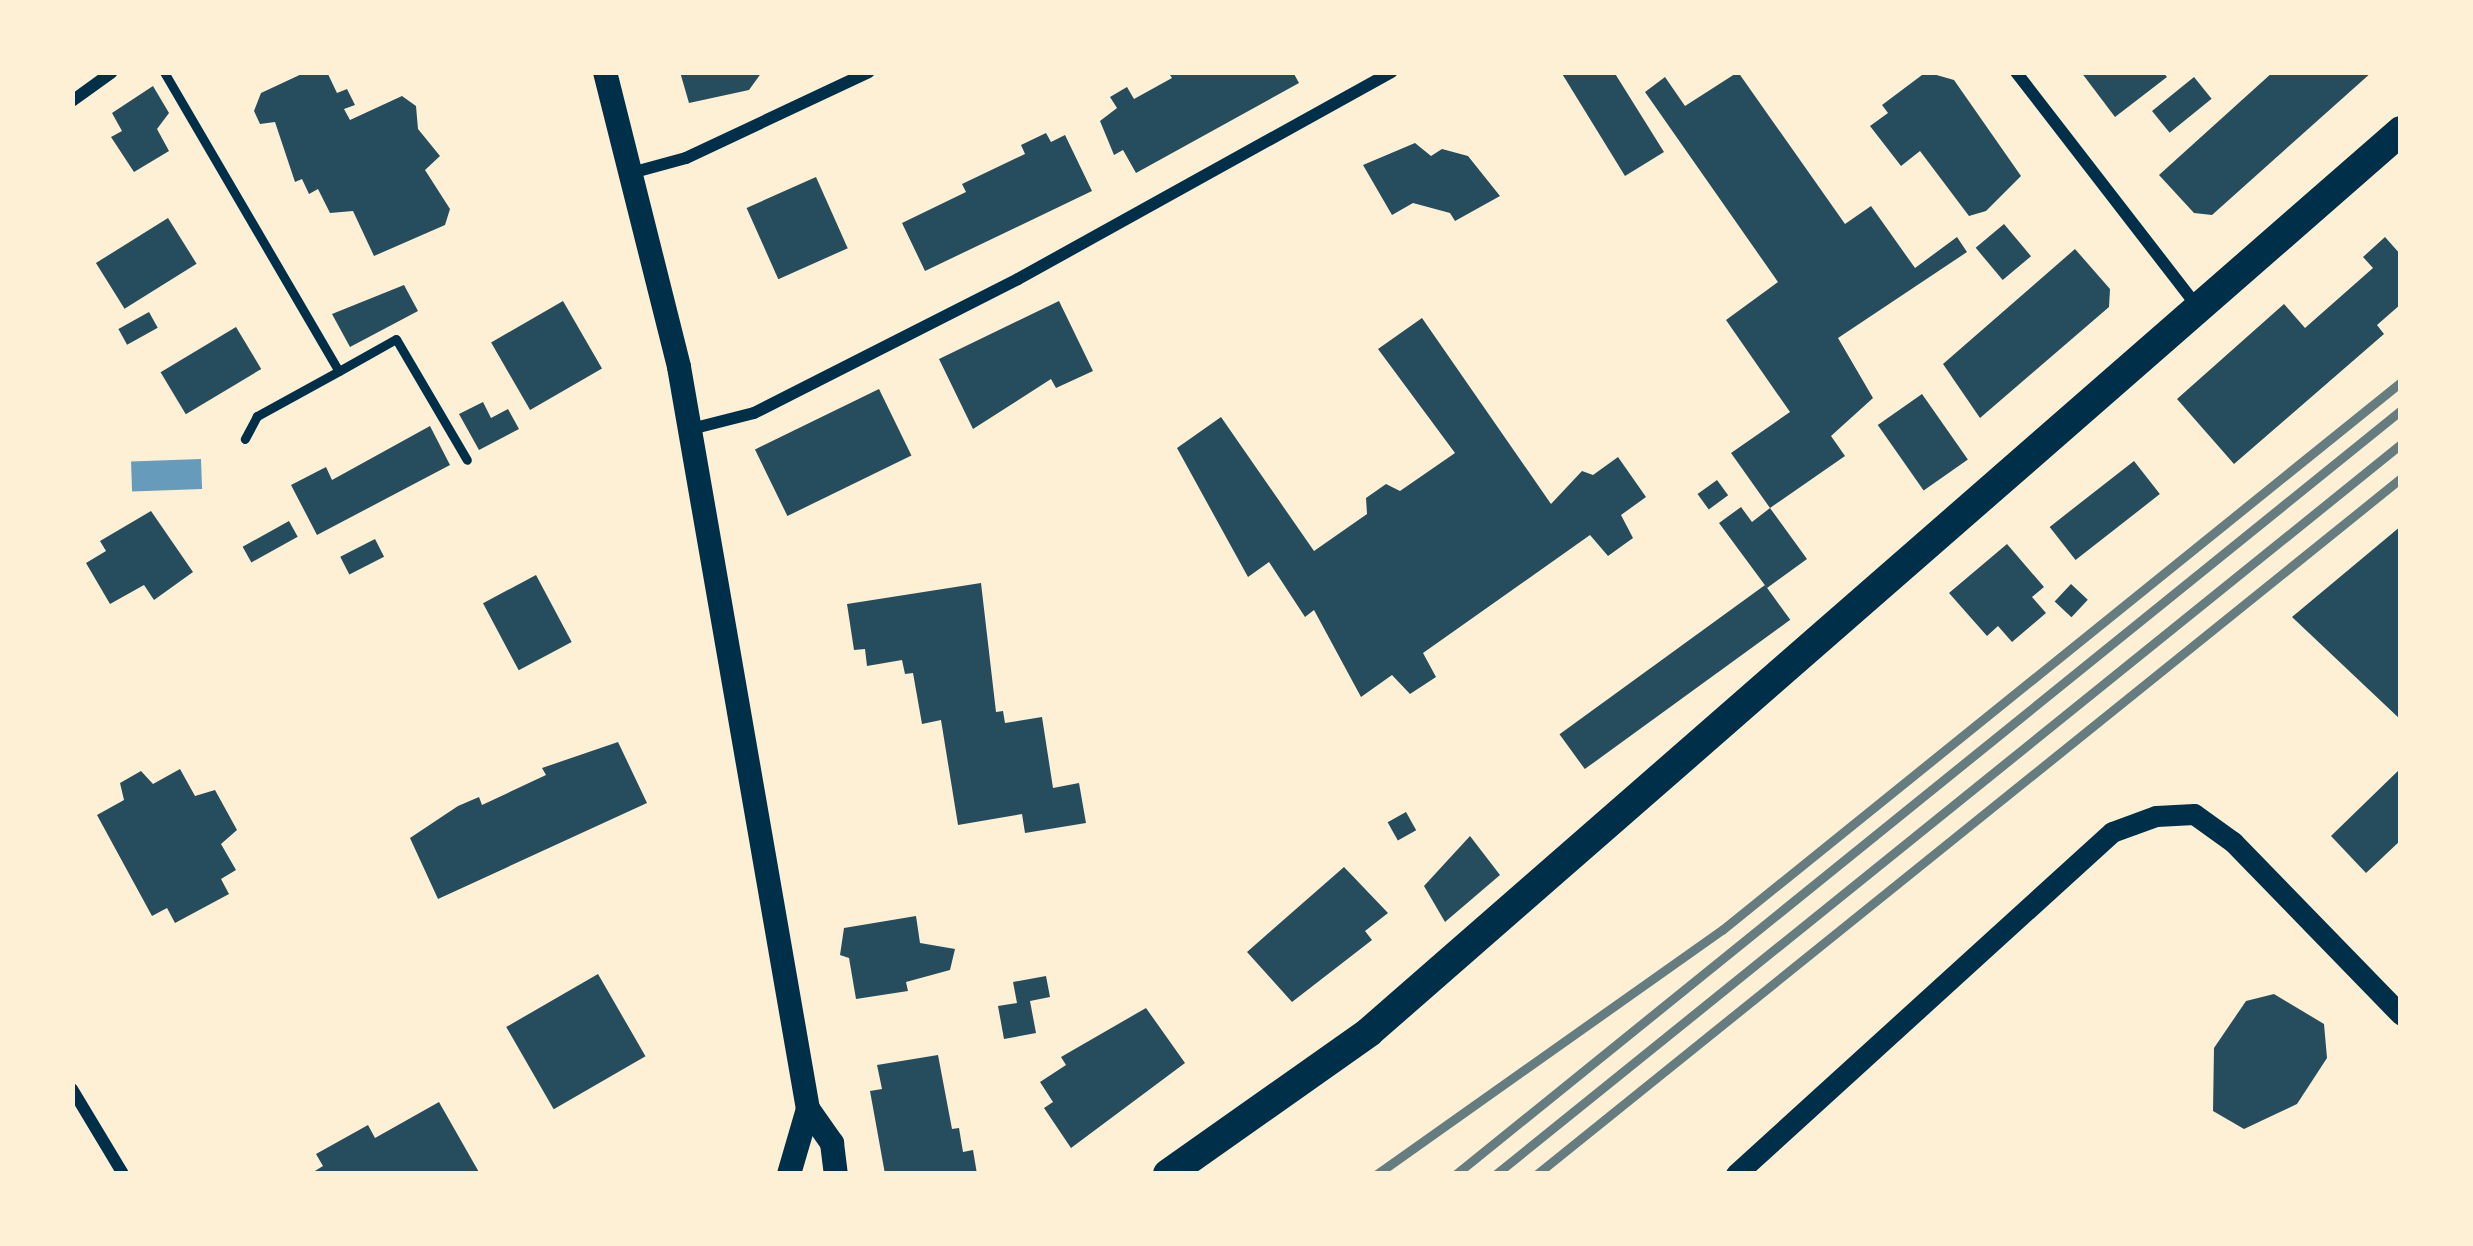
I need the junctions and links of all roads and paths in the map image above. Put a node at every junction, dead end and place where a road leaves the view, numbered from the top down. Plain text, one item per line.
1 (112, 72) edge
2 (164, 72) edge
3 (604, 72) edge
4 (868, 72) edge
5 (1392, 72) edge
6 (2016, 72) edge
7 (72, 101) edge
8 (2401, 131) edge
9 (630, 173) junction
10 (2197, 306) junction
11 (339, 371) junction
12 (691, 429) junction
13 (245, 439) dead end
14 (467, 460) dead end
15 (2401, 1015) edge
16 (72, 1089) edge
17 (808, 1109) junction
18 (123, 1174) edge
19 (789, 1174) edge
20 (836, 1174) edge
21 (1168, 1174) edge
22 (1736, 1174) edge

1 - 7 street
2 - 11 lane
3 - 9 main road
4 - 9 street
5 - 12 street
6 - 10 street
8 - 10 main road
9 - 12 main road
10 - 21 main road
11 - 13 lane
11 - 14 lane
12 - 17 main road
15 - 22 street
16 - 18 street
17 - 19 main road
17 - 20 main road

